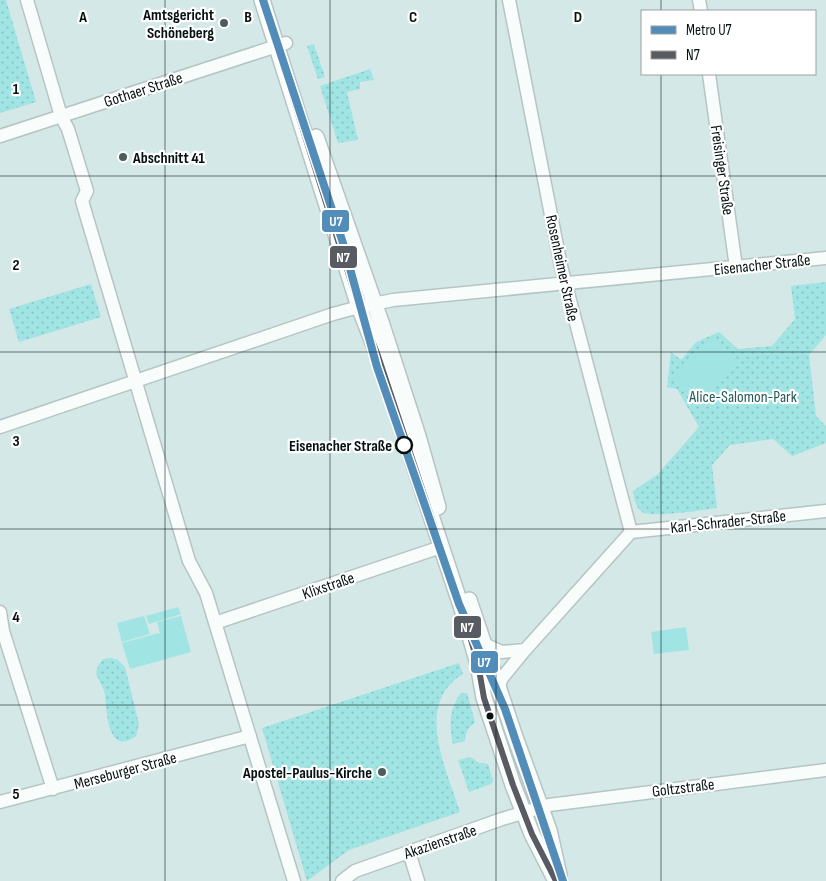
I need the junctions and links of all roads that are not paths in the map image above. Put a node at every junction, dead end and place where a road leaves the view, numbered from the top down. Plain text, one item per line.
1 (27, 0) edge
2 (262, 0) edge
3 (272, 0) edge
4 (509, 0) edge
5 (281, 45) junction
6 (709, 75) edge
7 (61, 116) junction
8 (0, 136) edge
9 (826, 258) edge
10 (736, 267) junction
11 (565, 284) junction
12 (374, 303) junction
13 (359, 307) junction
14 (134, 380) junction
15 (0, 427) edge
16 (826, 512) edge
17 (631, 532) junction
18 (441, 547) junction
19 (0, 612) edge
20 (216, 623) junction
21 (484, 644) junction
22 (526, 650) junction
23 (499, 686) junction
24 (250, 736) junction
25 (516, 737) junction
26 (499, 743) junction
27 (826, 770) edge
28 (53, 789) junction
29 (0, 802) edge
30 (541, 807) junction
31 (524, 812) junction
32 (409, 852) junction
33 (294, 881) edge
34 (342, 881) edge
35 (418, 881) edge
36 (556, 881) edge
37 (561, 881) edge

1 - 7 street
2 - 5 main road
3 - 5 main road
4 - 11 street, Rosenheimer Straße
5 - 7 street, Gothaer Straße
5 - 12 main road
5 - 13 main road
6 - 10 street, Freisinger Straße
7 - 8 street, Gothaer Straße
7 - 14 street
9 - 10 street, Eisenacher Straße
10 - 11 street, Eisenacher Straße
11 - 12 street, Eisenacher Straße
11 - 17 street, Rosenheimer Straße
12 - 13 street, Eisenacher Straße
12 - 21 main road
13 - 14 street, Eisenacher Straße
13 - 18 main road
14 - 15 street, Eisenacher Straße
14 - 20 street
16 - 17 street, Karl-Schrader-Straße
17 - 22 street
18 - 20 street, Klixstraße
18 - 26 main road
19 - 28 street
20 - 24 street
21 - 22 street
21 - 23 main road
22 - 23 street
23 - 25 main road
24 - 28 street, Merseburger Straße
24 - 33 street
25 - 26 street
25 - 30 main road
26 - 31 main road
27 - 30 street, Goltzstraße
28 - 29 street, Merseburger Straße
30 - 31 street, Akazienstraße
30 - 37 main road
31 - 32 street, Akazienstraße
31 - 36 main road
32 - 34 street, Akazienstraße
32 - 35 street

